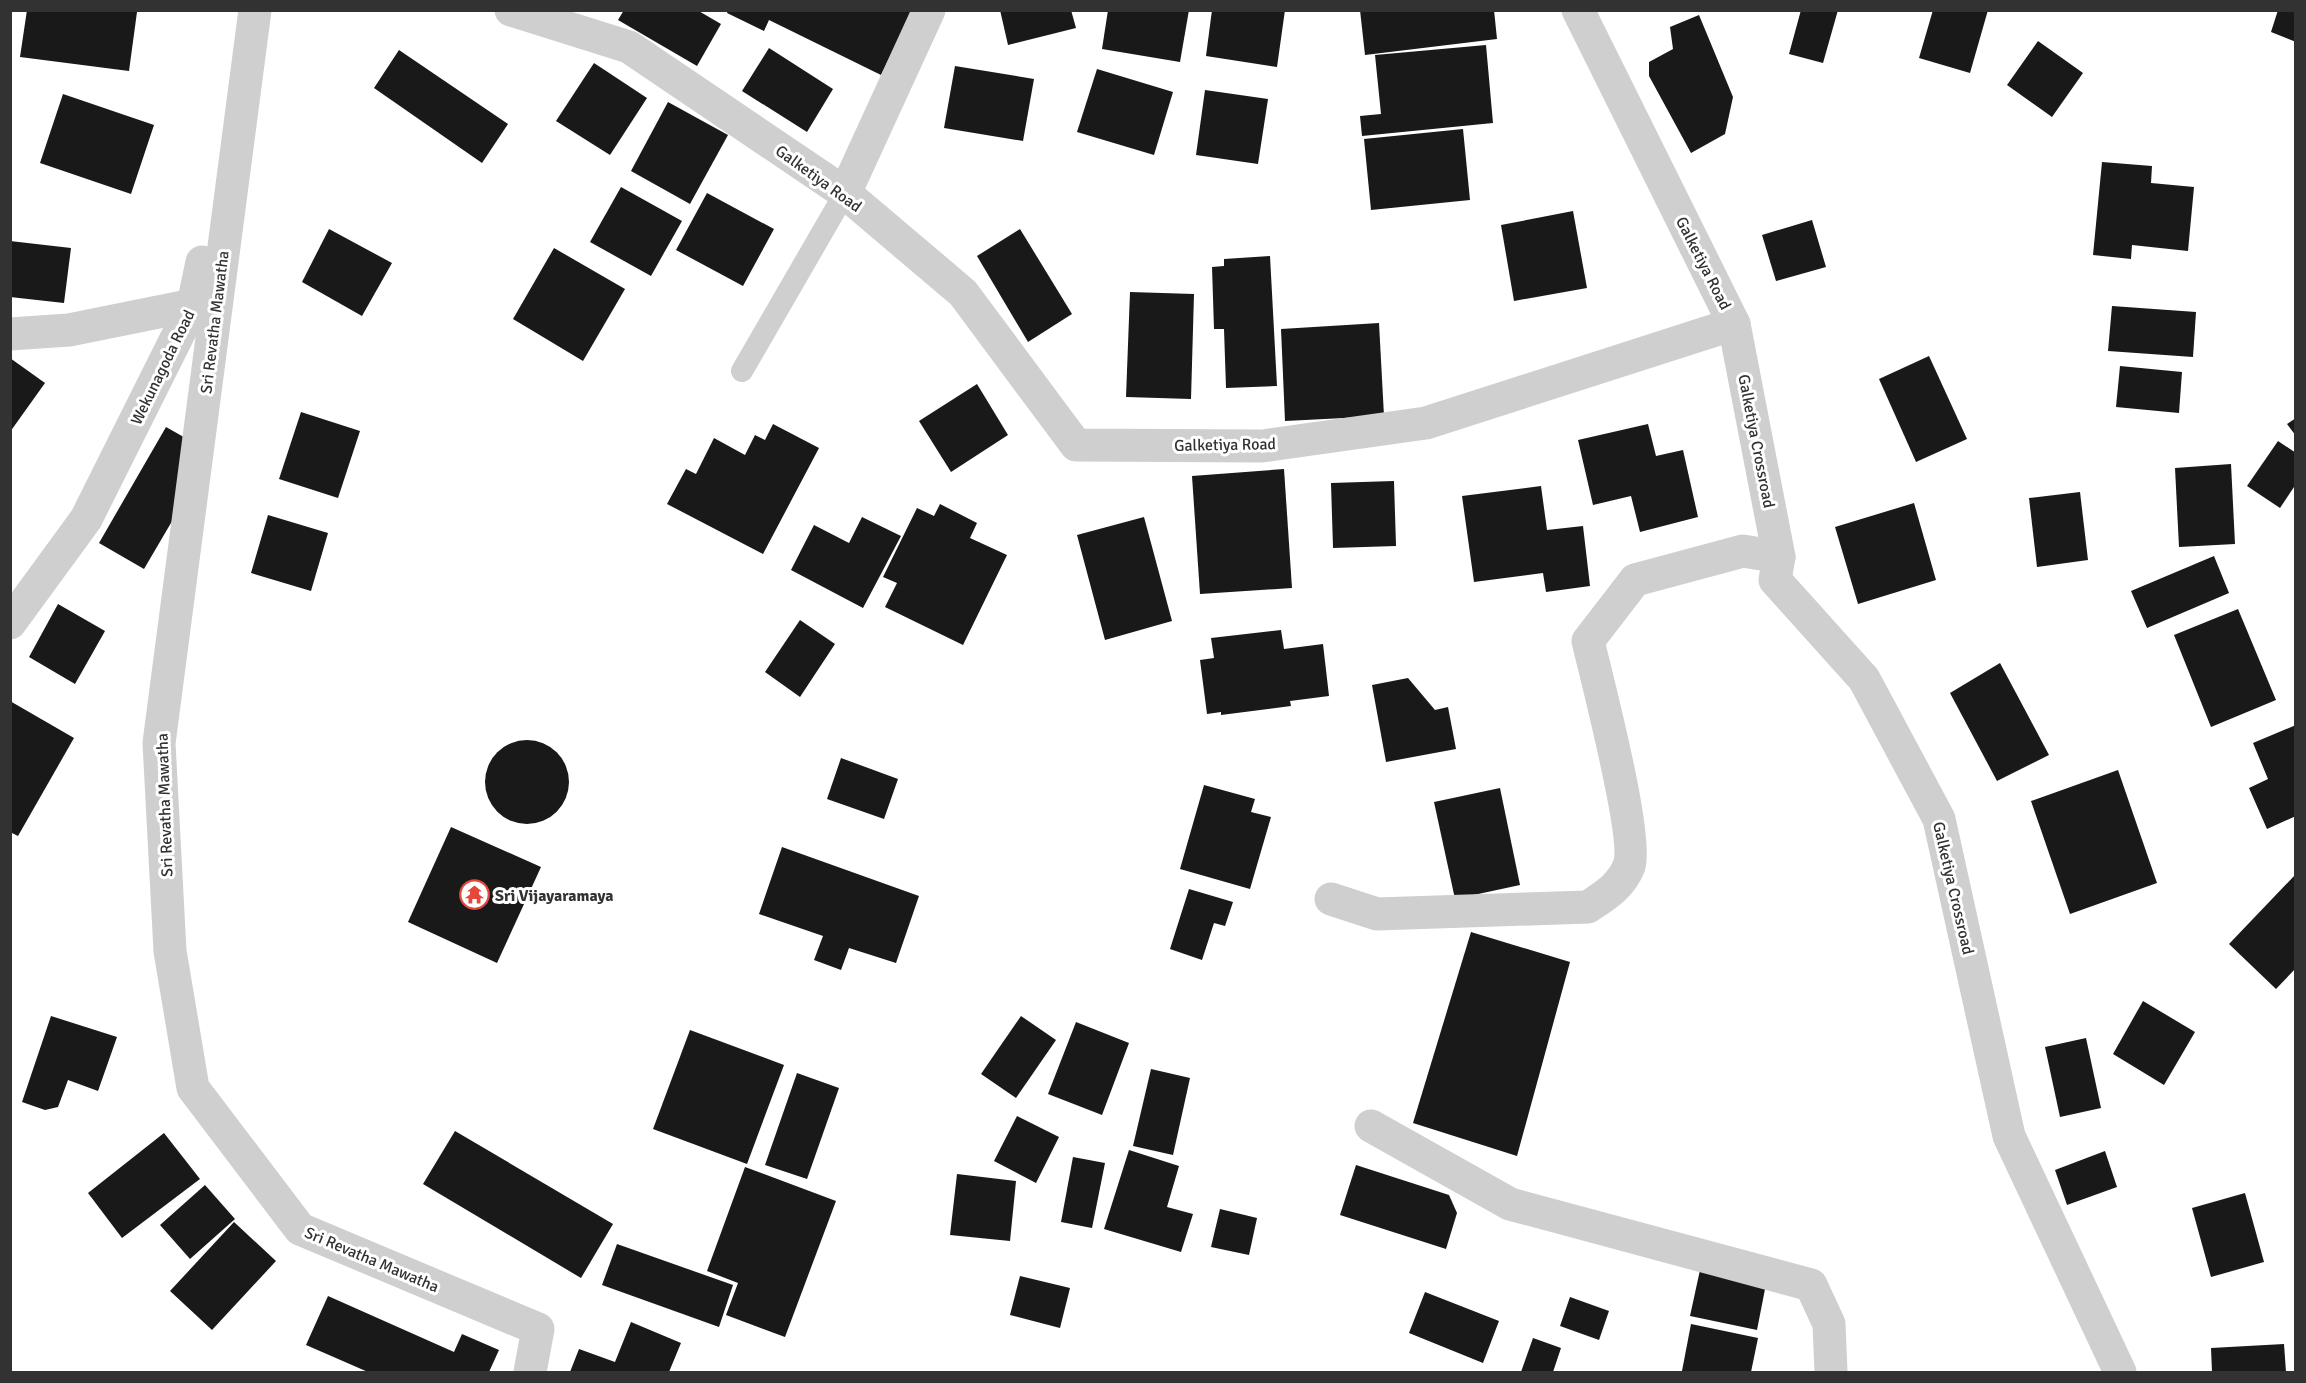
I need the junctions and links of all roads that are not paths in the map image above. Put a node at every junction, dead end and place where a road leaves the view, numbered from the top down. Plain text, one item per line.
1 (255, 10) edge
2 (511, 10) edge
3 (929, 10) edge
4 (1578, 10) edge
5 (845, 193) junction
6 (193, 305) junction
7 (1734, 324) junction
8 (10, 334) edge
9 (742, 371) dead end
10 (1779, 557) junction
11 (10, 623) edge
12 (1331, 899) dead end
13 (1371, 1126) dead end
14 (530, 1372) edge
15 (1831, 1372) edge
16 (2120, 1372) edge

1 - 6 street, Wekunagoda Road
1 - 14 street, Sri Revatha Mawatha
2 - 5 street, Galketiya Road
3 - 5 street
4 - 7 street, Galketiya Road
5 - 7 street, Galketiya Road
5 - 9 lane
6 - 8 street
6 - 11 street, Wekunagoda Road
7 - 10 street, Galketiya Crossroad
10 - 12 street
10 - 16 street, Galketiya Crossroad
13 - 15 street

